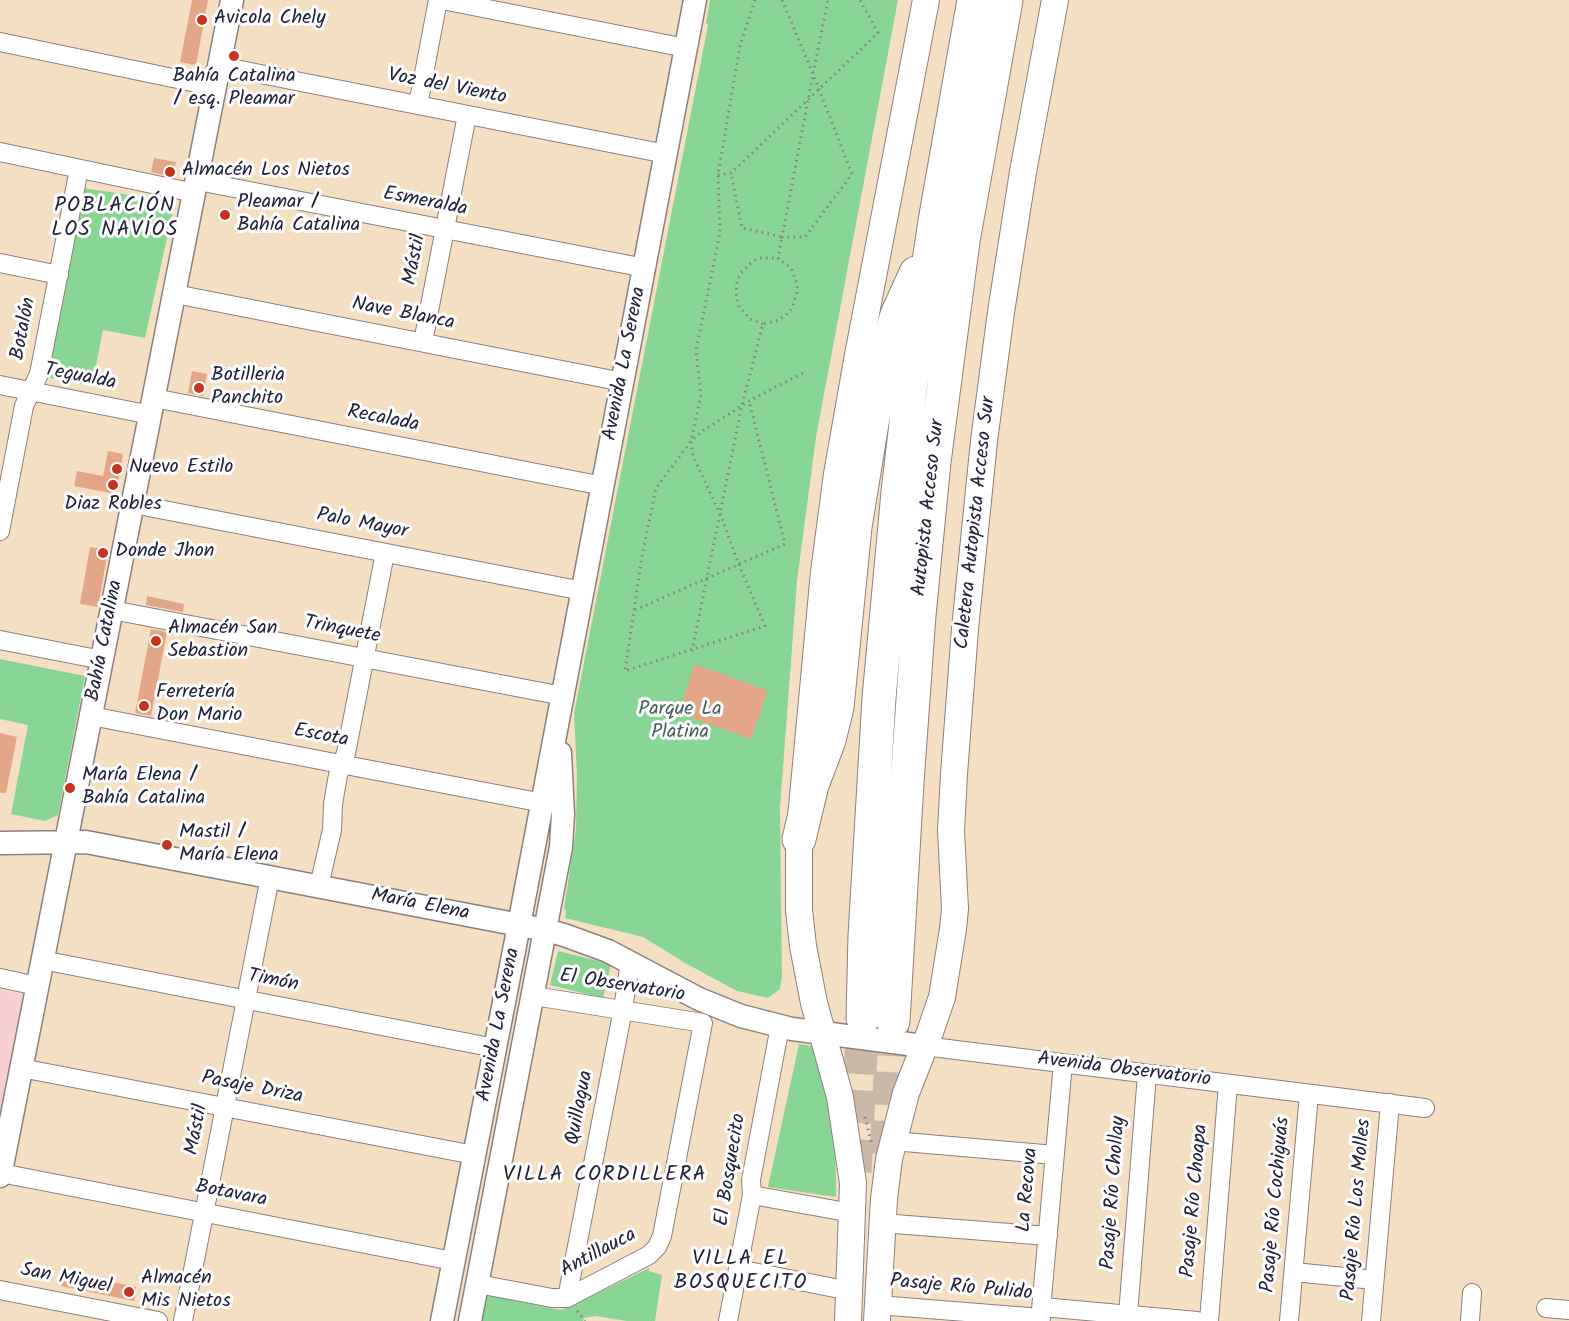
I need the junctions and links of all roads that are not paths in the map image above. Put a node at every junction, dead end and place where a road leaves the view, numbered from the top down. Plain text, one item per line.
1 (232, 0) edge
2 (440, 0) edge
3 (695, 0) edge
4 (926, 0) edge
5 (974, 0) edge
6 (1006, 0) edge
7 (1055, 0) edge
8 (0, 42) edge
9 (686, 48) junction
10 (218, 77) junction
11 (418, 105) junction
12 (467, 115) junction
13 (0, 152) edge
14 (666, 154) junction
15 (79, 169) junction
16 (197, 187) junction
17 (935, 221) junction
18 (445, 229) junction
19 (0, 263) edge
20 (645, 268) junction
21 (59, 275) junction
22 (175, 294) junction
23 (423, 342) junction
24 (623, 381) junction
25 (0, 385) edge
26 (31, 391) junction
27 (153, 406) junction
28 (603, 486) junction
29 (133, 504) junction
30 (2, 508) edge
31 (0, 531) edge
32 (386, 553) junction
33 (583, 591) junction
34 (112, 610) junction
35 (0, 640) edge
36 (364, 658) junction
37 (102, 660) junction
38 (563, 696) junction
39 (91, 716) junction
40 (557, 728) junction
41 (342, 764) junction
42 (543, 803) junction
43 (799, 839) junction
44 (66, 840) junction
45 (0, 843) edge
46 (270, 877) junction
47 (319, 886) junction
48 (519, 925) junction
49 (546, 930) junction
50 (42, 960) junction
51 (630, 962) junction
52 (0, 978) edge
53 (37, 986) junction
54 (534, 996) junction
55 (246, 999) junction
56 (623, 1009) junction
57 (703, 1023) joint
58 (780, 1026) junction
59 (823, 1034) junction
60 (924, 1046) junction
61 (495, 1048) junction
62 (1063, 1063) junction
63 (21, 1068) junction
64 (1147, 1074) junction
65 (1228, 1084) junction
66 (1309, 1094) junction
67 (1390, 1104) junction
68 (225, 1107) junction
69 (1425, 1108) dead end
70 (893, 1141) junction
71 (474, 1155) junction
72 (1055, 1155) junction
73 (0, 1175) edge
74 (752, 1195) junction
75 (204, 1213) junction
76 (852, 1213) junction
77 (882, 1223) junction
78 (1048, 1236) junction
79 (453, 1261) junction
80 (738, 1269) junction
81 (1294, 1272) junction
82 (1374, 1280) junction
83 (478, 1284) junction
84 (0, 1290) edge
85 (850, 1291) junction
86 (1472, 1293) dead end
87 (567, 1298) junction
88 (1546, 1308) dead end
89 (1569, 1310) edge
90 (878, 1313) edge
91 (1041, 1315) edge
92 (1128, 1315) junction
93 (113, 1317) edge
94 (158, 1321) edge
95 (183, 1321) edge
96 (442, 1321) edge
97 (470, 1321) edge
98 (728, 1321) edge
99 (848, 1321) edge
100 (1197, 1321) edge
101 (1209, 1321) edge
102 (1289, 1321) edge
103 (1371, 1321) edge
104 (1470, 1321) edge

1 - 10 street, Bahía Catalina
2 - 9 street
2 - 11 street
3 - 9 street, Avenida La Serena
4 - 43 main road
5 - 17 highway, Autopista Acceso Sur
6 - 17 highway, Autopista Acceso Sur
7 - 60 main road, Caletera Autopista Acceso Sur
8 - 10 street, Voz del Viento
9 - 14 street, Avenida La Serena
10 - 11 street, Voz del Viento
10 - 16 street, Bahía Catalina
11 - 12 street, Voz del Viento
12 - 14 street, Voz del Viento
12 - 18 street, Mástil
13 - 15 street, Esmeralda
14 - 20 street, Avenida La Serena
15 - 16 street, Esmeralda
15 - 21 street, Botalón
16 - 18 street, Esmeralda
16 - 22 street, Bahía Catalina
17 - 43 highway
18 - 20 street, Esmeralda
18 - 23 street, Mástil
19 - 21 street
20 - 24 street, Avenida La Serena
21 - 26 street, Botalón
22 - 23 street, Nave Blanca
22 - 27 street, Bahía Catalina
23 - 24 street, Nave Blanca
24 - 28 street, Avenida La Serena
25 - 26 street, Tegualda
26 - 27 street, Tegualda
26 - 30 street, Botalón
27 - 28 street, Recalada
27 - 29 street, Bahía Catalina
28 - 33 street, Avenida La Serena
29 - 32 street, Palo Mayor
29 - 34 street, Bahía Catalina
30 - 31 street, Botalón
32 - 33 street, Palo Mayor
32 - 36 street
33 - 38 street, Avenida La Serena
34 - 36 street, Trinquete
34 - 37 street, Bahía Catalina
35 - 37 street
36 - 38 street, Trinquete
36 - 41 street
37 - 39 street, Bahía Catalina
38 - 40 street, Avenida La Serena
39 - 41 street, Escota
39 - 44 street, Bahía Catalina
40 - 42 street, Avenida La Serena
40 - 49 street, Avenida La Serena
41 - 42 street, Escota
41 - 47 street
42 - 48 street, Avenida La Serena
43 - 59 main road
44 - 45 street, María Elena
44 - 46 street, María Elena
44 - 50 street, Bahía Catalina
46 - 47 street, María Elena
46 - 55 street, Mástil
47 - 48 street, María Elena
48 - 49 street, María Elena
48 - 61 street, Avenida La Serena
49 - 51 street, María Elena
49 - 54 street, Avenida La Serena
50 - 53 street, Bahía Catalina
50 - 55 street, Timón
51 - 56 street, Quillagua
51 - 58 street, María Elena
52 - 53 street
53 - 63 street, Bahía Catalina
54 - 56 street, El Observatorio
54 - 83 street, Avenida La Serena
55 - 61 street, Timón
55 - 68 street, Mástil
56 - 57 street, El Observatorio
56 - 87 street, Quillagua
57 - 87 street, Antillauca
58 - 59 street, María Elena
58 - 74 street, El Bosquecito
59 - 60 street, Avenida Observatorio
59 - 76 main road
60 - 62 street, Avenida Observatorio
60 - 70 main road
61 - 71 street, Avenida La Serena
62 - 64 street, Avenida Observatorio
62 - 72 street, La Recova
63 - 68 street, Pasaje Driza
63 - 73 street, Bahía Catalina
64 - 65 street, Avenida Observatorio
64 - 92 street, Pasaje Río Chollay
65 - 66 street, Avenida Observatorio
65 - 101 street, Pasaje Río Choapa
66 - 67 street, Avenida Observatorio
66 - 81 street, Pasaje Río Cochiguás
67 - 69 street, Avenida Observatorio
67 - 82 street, Pasaje Río Los Molles
68 - 71 street, Pasaje Driza
68 - 75 street, Mástil
70 - 72 street
70 - 77 main road
71 - 79 street, Avenida La Serena
72 - 78 street, La Recova
73 - 75 street, Botavara
74 - 76 street
74 - 80 street, El Bosquecito
75 - 79 street, Botavara
75 - 95 street, Mástil
76 - 85 main road
77 - 78 street
77 - 90 main road
78 - 91 street, La Recova
79 - 96 street, Avenida La Serena
80 - 85 street
80 - 98 street, El Bosquecito
81 - 82 street
81 - 102 street, Pasaje Río Cochiguás
82 - 103 street, Pasaje Río Los Molles
83 - 87 street, Antillauca
83 - 97 street, Avenida La Serena
84 - 93 street, San Miguel
85 - 99 main road
86 - 104 street
88 - 89 street
90 - 91 street, Pasaje Río Pulido
91 - 92 street, Pasaje Río Pulido
92 - 100 street, Pasaje Río Pulido
93 - 94 street, San Miguel

